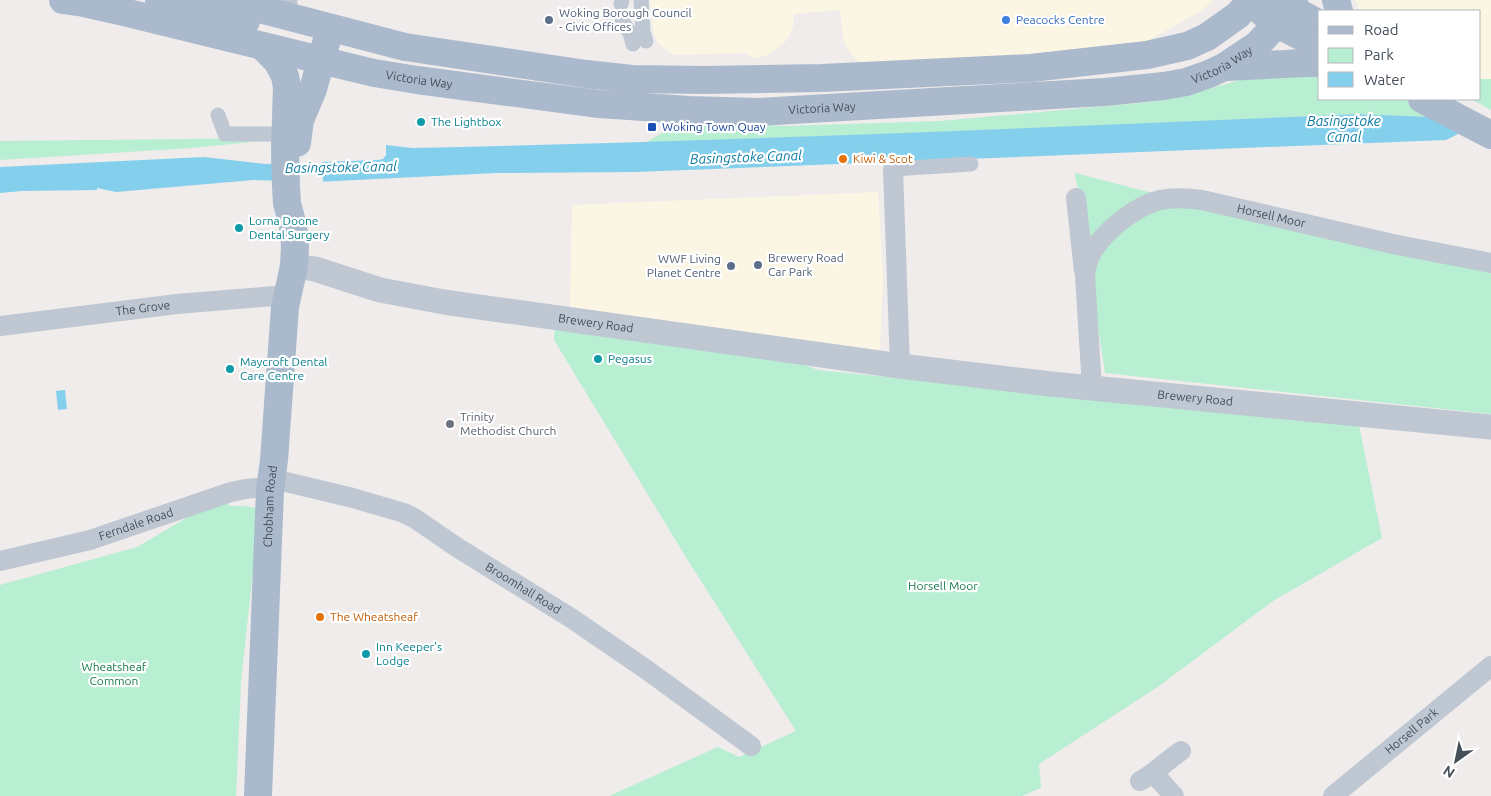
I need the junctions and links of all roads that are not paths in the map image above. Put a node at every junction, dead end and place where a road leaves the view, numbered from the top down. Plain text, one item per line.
1 (63, 0) edge
2 (159, 0) edge
3 (225, 0) edge
4 (641, 0) edge
5 (1250, 1) edge
6 (1286, 8) edge
7 (1318, 23) edge
8 (635, 34) dead end
9 (1318, 44) edge
10 (313, 45) junction
11 (262, 46) junction
12 (1318, 63) edge
13 (1224, 67) junction
14 (374, 73) junction
15 (309, 99) junction
16 (1424, 100) edge
17 (1451, 100) edge
18 (218, 114) dead end
19 (1491, 119) edge
20 (1491, 135) edge
21 (286, 143) junction
22 (971, 164) dead end
23 (893, 168) joint
24 (1076, 198) dead end
25 (1491, 263) edge
26 (294, 266) junction
27 (1085, 276) junction
28 (287, 295) junction
29 (0, 326) edge
30 (900, 366) junction
31 (1092, 388) junction
32 (1491, 427) edge
33 (271, 484) junction
34 (0, 561) edge
35 (1491, 666) edge
36 (750, 746) dead end
37 (1171, 752) dead end
38 (258, 796) edge
39 (1174, 796) edge
40 (1333, 796) edge

1 - 11 main road, Victoria Way
2 - 10 main road, Victoria Way
3 - 10 main road, Victoria Way
4 - 8 street
5 - 6 main road
5 - 10 main road, Victoria Way
6 - 7 main road
6 - 9 main road
6 - 13 main road, Victoria Way
10 - 11 main road, Victoria Way
10 - 14 main road, Victoria Way
10 - 15 main road, Chobham Road
10 - 21 main road, Chobham Road
11 - 21 main road, Chobham Road
12 - 13 main road
13 - 14 main road, Victoria Way
14 - 15 main road, Chobham Road
15 - 21 main road, Chobham Road
16 - 20 main road
17 - 19 main road
18 - 21 street
21 - 26 main road, Chobham Road
22 - 23 street
23 - 30 street
24 - 27 street, Horsell Moor
25 - 27 street, Horsell Moor
26 - 28 main road, Chobham Road
26 - 30 street, Brewery Road
27 - 31 street, Horsell Moor
28 - 29 street, The Grove
28 - 33 main road, Chobham Road
30 - 31 street, Brewery Road
31 - 32 street, Brewery Road
33 - 34 street, Ferndale Road
33 - 36 street, Broomhall Road
33 - 38 main road, Chobham Road
35 - 40 street, Horsell Park
37 - 39 street

